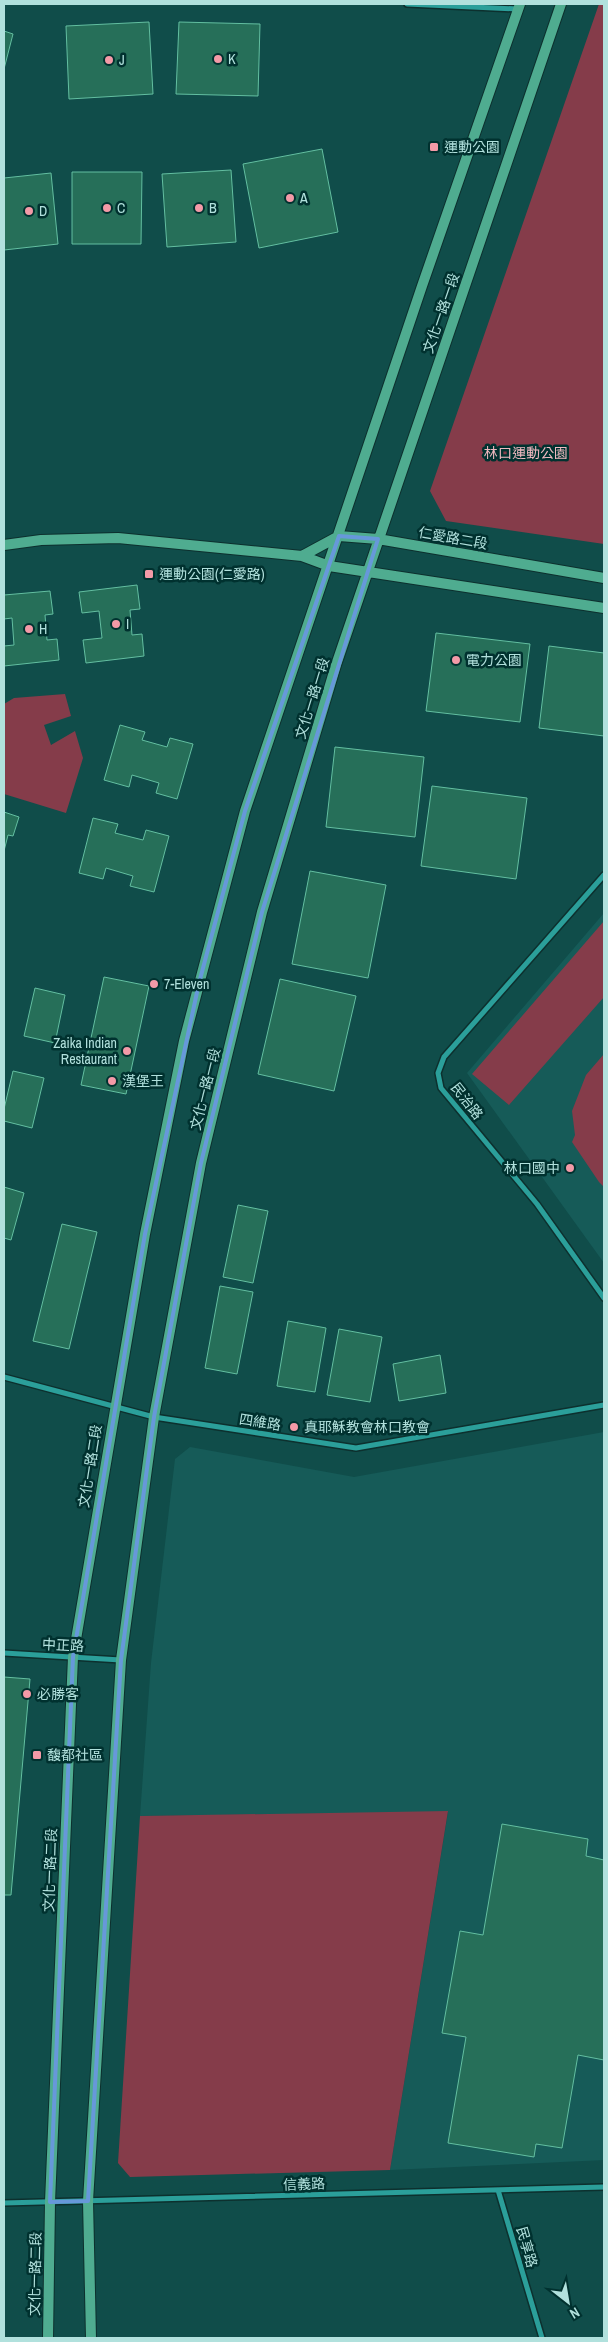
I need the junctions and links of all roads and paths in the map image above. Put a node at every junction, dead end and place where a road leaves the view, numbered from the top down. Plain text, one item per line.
1 (406, 4) edge
2 (561, 4) edge
3 (519, 6) edge
4 (339, 536) junction
5 (378, 539) junction
6 (4, 545) edge
7 (302, 556) junction
8 (329, 566) junction
9 (367, 572) junction
10 (604, 578) edge
11 (604, 608) edge
12 (604, 875) edge
13 (604, 1298) edge
14 (4, 1377) edge
15 (114, 1405) junction
16 (604, 1405) edge
17 (154, 1417) junction
18 (4, 1653) edge
19 (73, 1657) junction
20 (121, 1660) junction
21 (604, 2187) edge
22 (498, 2190) junction
23 (88, 2201) junction
24 (50, 2202) junction
25 (4, 2203) edge
26 (48, 2338) edge
27 (91, 2338) edge
28 (542, 2338) edge

1 - 3 street
2 - 5 main road, 文化一路一段
3 - 4 main road, 文化一路一段
4 - 5 main road, 仁愛路二段
4 - 7 main road
4 - 8 main road, 文化一路一段
5 - 9 main road, 文化一路一段
5 - 10 main road, 仁愛路二段
6 - 7 main road
7 - 8 main road
8 - 9 main road
8 - 15 main road, 文化一路一段
9 - 11 main road
9 - 17 main road, 文化一路一段
12 - 13 street, 民治路
14 - 15 street, 四維路
15 - 17 street, 四維路
15 - 19 main road, 文化一路二段
16 - 17 street, 四維路
17 - 20 main road
18 - 19 street, 中正路
19 - 20 street, 中正路
19 - 24 main road, 文化一路二段
20 - 23 main road
21 - 22 street, 信義路
22 - 23 street, 信義路
22 - 28 street, 民享路
23 - 24 street, 信義路
23 - 27 main road
24 - 25 street, 信義路
24 - 26 main road, 文化一路二段

